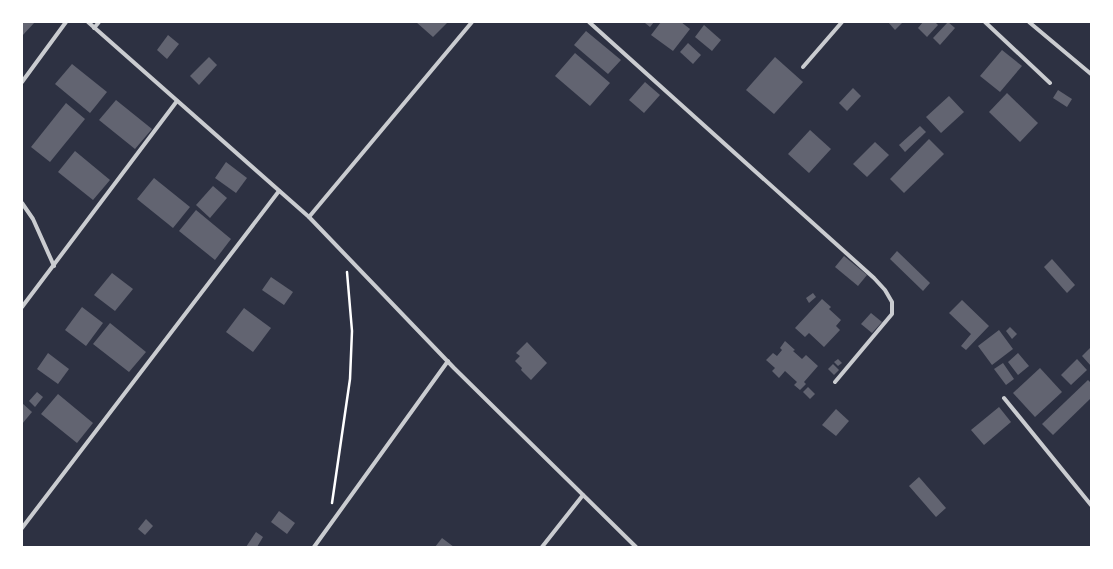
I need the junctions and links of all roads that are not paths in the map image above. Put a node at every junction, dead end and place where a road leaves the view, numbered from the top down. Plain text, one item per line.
1 (66, 22) edge
2 (88, 22) edge
3 (99, 22) edge
4 (472, 22) edge
5 (842, 22) edge
6 (985, 22) edge
7 (1029, 22) edge
8 (591, 23) edge
9 (94, 28) junction
10 (803, 67) dead end
11 (1091, 74) edge
12 (22, 82) edge
13 (1050, 83) dead end
14 (177, 101) junction
15 (279, 191) junction
16 (22, 203) edge
17 (308, 217) junction
18 (54, 266) junction
19 (22, 307) edge
20 (448, 362) junction
21 (835, 382) dead end
22 (1004, 398) dead end
23 (583, 495) junction
24 (1091, 505) edge
25 (22, 528) edge
26 (314, 547) edge
27 (542, 547) edge
28 (636, 547) edge

1 - 12 street
2 - 9 street
3 - 9 street
4 - 17 street
5 - 10 street
6 - 13 street
7 - 11 street
8 - 21 street
9 - 14 street
14 - 15 street
14 - 18 street
15 - 17 street
15 - 25 street
16 - 18 street
17 - 20 street
18 - 19 street
20 - 23 street
20 - 26 street
22 - 24 street
23 - 27 street
23 - 28 street

